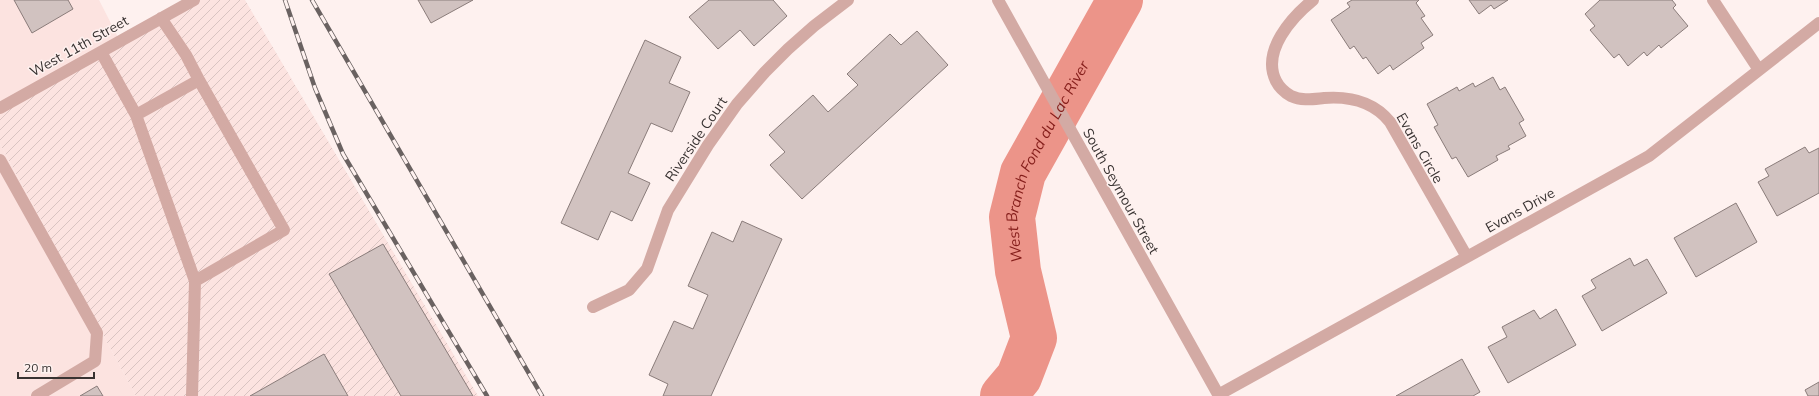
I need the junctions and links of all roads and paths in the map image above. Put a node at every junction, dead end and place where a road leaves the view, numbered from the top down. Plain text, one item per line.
1 (194, 0) edge
2 (848, 0) edge
3 (998, 0) edge
4 (1313, 0) edge
5 (1713, 0) edge
6 (161, 18) junction
7 (1819, 23) edge
8 (101, 52) junction
9 (1758, 70) junction
10 (199, 80) junction
11 (0, 108) edge
12 (136, 114) junction
13 (0, 160) edge
14 (1467, 257) junction
15 (195, 281) junction
16 (593, 307) dead end
17 (1218, 395) edge
18 (37, 396) edge
19 (192, 396) edge

1 - 6 street, West 11th Street
2 - 16 street, Riverside Court
3 - 17 street, South Seymour Street
4 - 14 street, Evans Circle
5 - 9 street
6 - 8 street, West 11th Street
6 - 10 street
7 - 9 street, Evans Drive
8 - 11 street, West 11th Street
8 - 12 street
9 - 14 street, Evans Drive
10 - 12 street
10 - 15 street
12 - 15 street
13 - 18 street
14 - 17 street, Evans Drive
15 - 19 street

